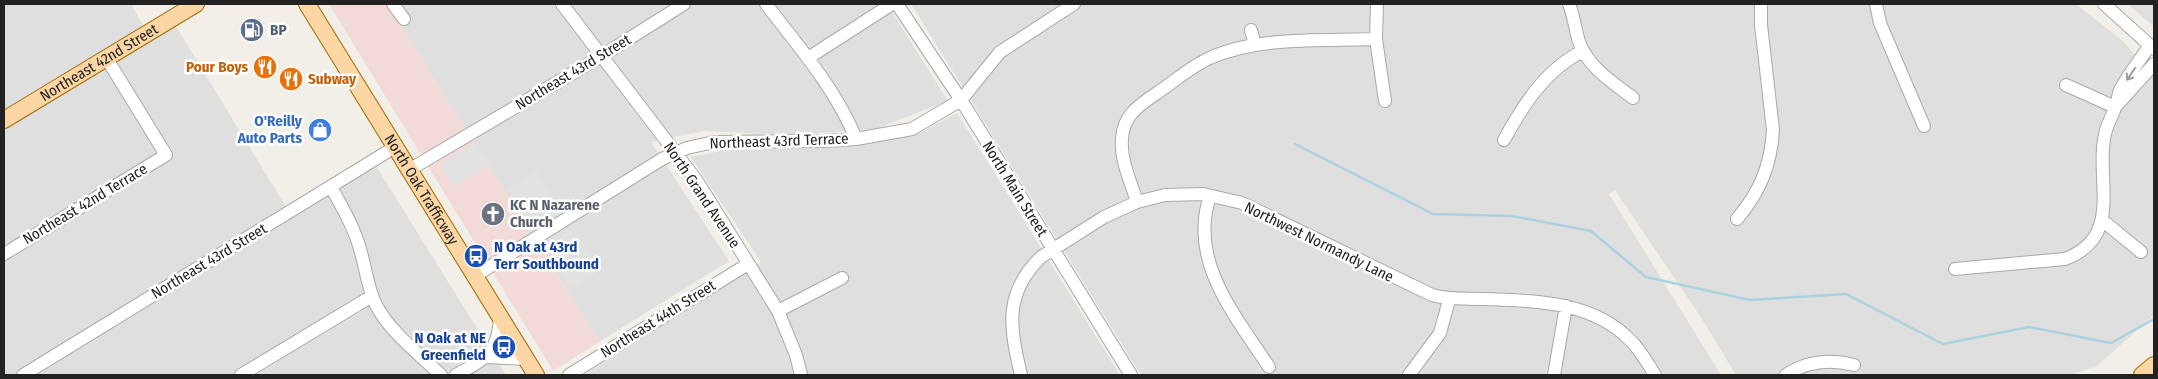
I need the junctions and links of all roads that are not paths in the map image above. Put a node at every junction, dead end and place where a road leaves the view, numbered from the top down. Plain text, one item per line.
1 (196, 4) edge
2 (307, 4) edge
3 (393, 4) edge
4 (562, 4) edge
5 (684, 4) edge
6 (766, 4) edge
7 (892, 4) edge
8 (898, 4) edge
9 (1074, 4) edge
10 (1377, 4) edge
11 (1569, 4) edge
12 (1761, 4) edge
13 (1876, 4) edge
14 (2104, 4) edge
15 (1059, 8) edge
16 (404, 19) dead end
17 (1251, 30) dead end
18 (1376, 39) junction
19 (1255, 45) junction
20 (2152, 47) edge
21 (1583, 51) junction
22 (600, 57) junction
23 (808, 58) junction
24 (106, 59) junction
25 (2154, 64) edge
26 (2066, 85) dead end
27 (1633, 98) dead end
28 (961, 100) junction
29 (1385, 101) dead end
30 (2116, 106) junction
31 (4, 120) edge
32 (1924, 126) dead end
33 (856, 139) junction
34 (1504, 140) dead end
35 (395, 147) junction
36 (676, 152) junction
37 (409, 170) junction
38 (330, 187) junction
39 (1210, 196) junction
40 (1137, 202) junction
41 (1737, 219) dead end
42 (2102, 220) junction
43 (1053, 249) junction
44 (2141, 252) dead end
45 (4, 254) edge
46 (748, 264) junction
47 (1955, 269) dead end
48 (475, 276) junction
49 (842, 278) dead end
50 (372, 296) junction
51 (1449, 300) junction
52 (1566, 306) junction
53 (778, 311) junction
54 (500, 317) junction
55 (488, 356) junction
56 (526, 359) junction
57 (1854, 365) dead end
58 (2154, 365) edge
59 (1269, 367) dead end
60 (22, 375) edge
61 (241, 375) edge
62 (441, 375) edge
63 (456, 375) edge
64 (536, 375) edge
65 (569, 375) edge
66 (801, 375) edge
67 (1021, 375) edge
68 (1131, 375) edge
69 (1409, 375) edge
70 (1554, 375) edge
71 (1655, 375) edge
72 (1786, 375) edge
73 (2142, 375) edge

1 - 24 main road, Northeast 42nd Street
2 - 35 main road, North Oak Trafficway
3 - 16 street
4 - 22 street, North Grand Avenue
5 - 22 street, Northeast 43rd Street
6 - 23 street
7 - 23 street
8 - 28 street, North Main Street
9 - 15 street
10 - 18 street
11 - 21 street
12 - 41 street
13 - 32 street
14 - 20 street
15 - 28 street
17 - 19 street
18 - 19 street
18 - 29 street
19 - 40 street
20 -> 30 street
21 - 27 street
21 - 34 street
22 - 36 street, North Grand Avenue
22 - 37 street, Northeast 43rd Street
23 - 33 street
24 - 31 main road, Northeast 42nd Street
24 - 45 street, Northeast 42nd Terrace
25 - 30 street
26 - 30 street
28 - 33 street, Northeast 43rd Terrace
28 - 43 street, North Main Street
30 - 42 street
33 - 36 street, Northeast 43rd Terrace
35 - 37 main road, North Oak Trafficway
35 - 38 street, Northeast 43rd Street
36 - 46 street, North Grand Avenue
36 - 48 street, Northeast 43rd Terrace
37 - 48 main road, North Oak Trafficway
38 - 50 street
38 - 60 street, Northeast 43rd Street
39 - 40 street, Northwest Normandy Lane
39 - 51 street, Northwest Normandy Lane
39 - 59 street
40 - 43 street, Northwest Normandy Lane
42 - 44 street
42 - 47 street
43 - 67 street, Northwest Normandy Lane
43 - 68 street, North Main Street
46 - 53 street, North Grand Avenue
46 - 65 street, Northeast 44th Street
48 - 54 main road, North Oak Trafficway
49 - 53 street
50 - 61 street
50 - 62 street
51 - 52 street, Northwest Normandy Lane
51 - 69 street
52 - 70 street
52 - 71 street, Northwest Normandy Lane
53 - 66 street, North Grand Avenue
54 - 55 street
54 - 56 main road, North Oak Trafficway
55 - 56 street
55 - 63 street
56 - 64 main road, North Oak Trafficway
57 - 72 street
58 - 73 main road

